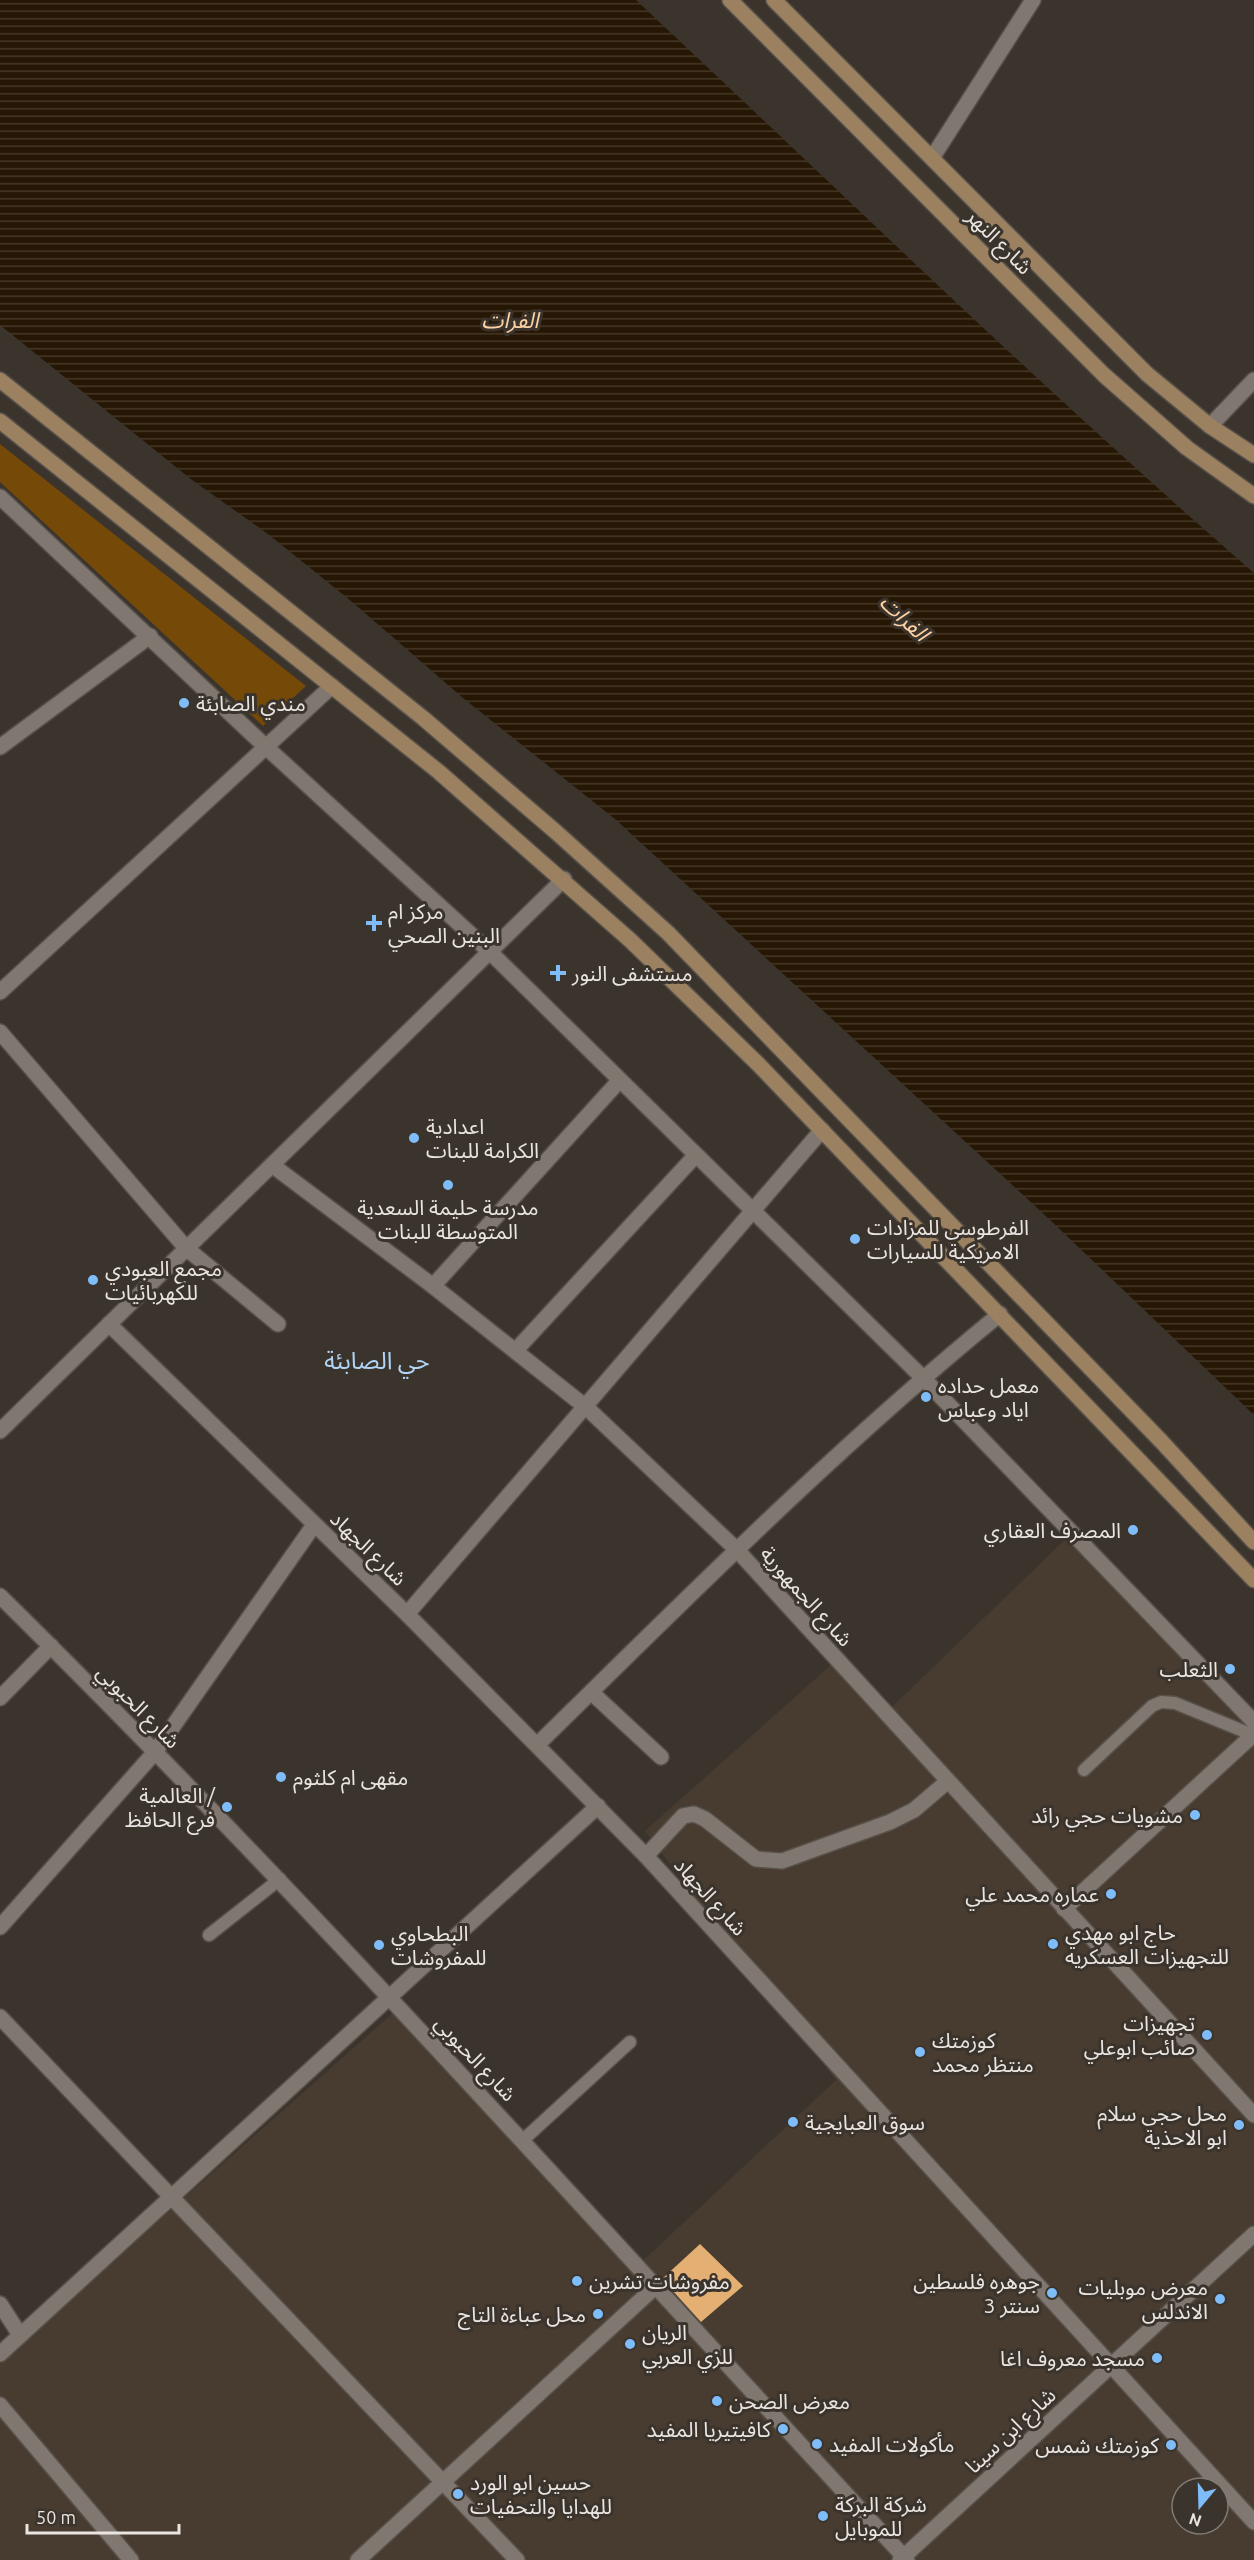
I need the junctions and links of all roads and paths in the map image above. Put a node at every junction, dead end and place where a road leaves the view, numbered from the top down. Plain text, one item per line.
1 (730, 0) edge
2 (774, 0) edge
3 (1033, 0) edge
4 (932, 158) junction
5 (0, 380) edge
6 (1254, 380) edge
7 (0, 421) edge
8 (1210, 426) junction
9 (1254, 455) edge
10 (1254, 495) edge
11 (2, 501) edge
12 (150, 636) junction
13 (332, 686) junction
14 (0, 747) edge
15 (266, 747) junction
16 (564, 879) junction
17 (490, 952) junction
18 (0, 992) edge
19 (0, 1032) edge
20 (619, 1081) junction
21 (822, 1130) junction
22 (695, 1156) junction
23 (272, 1165) junction
24 (937, 1210) junction
25 (753, 1213) junction
26 (917, 1228) junction
27 (186, 1248) junction
28 (433, 1286) junction
29 (1000, 1314) junction
30 (109, 1324) junction
31 (278, 1324) dead end
32 (516, 1350) junction
33 (922, 1377) junction
34 (587, 1408) junction
35 (0, 1431) edge
36 (314, 1525) junction
37 (1254, 1542) edge
38 (737, 1550) junction
39 (1254, 1580) edge
40 (0, 1596) edge
41 (407, 1614) junction
42 (51, 1646) junction
43 (591, 1692) junction
44 (0, 1698) edge
45 (1254, 1730) edge
46 (538, 1744) junction
47 (155, 1752) junction
48 (660, 1756) dead end
49 (1084, 1770) dead end
50 (948, 1781) junction
51 (598, 1806) junction
52 (645, 1856) junction
53 (280, 1879) junction
54 (1064, 1909) junction
55 (0, 1927) edge
56 (208, 1935) dead end
57 (391, 1997) junction
58 (0, 2017) edge
59 (630, 2042) dead end
60 (1254, 2115) edge
61 (523, 2140) junction
62 (169, 2197) junction
63 (1254, 2234) edge
64 (655, 2287) junction
65 (0, 2304) edge
66 (20, 2335) junction
67 (0, 2354) edge
68 (1110, 2366) junction
69 (0, 2405) edge
70 (441, 2482) junction
71 (1254, 2522) edge
72 (904, 2559) edge
73 (131, 2560) edge
74 (358, 2560) edge
75 (517, 2560) edge

1 - 10 main road, شارع النهر
2 - 4 main road, شارع النهر
3 - 4 street
4 - 8 main road, شارع النهر
5 - 24 main road
6 - 8 street
7 - 13 main road
8 - 9 main road, شارع النهر
11 - 12 street
12 - 14 street
12 - 15 street
13 - 15 street
13 - 16 main road
15 - 17 street
15 - 18 street
16 - 17 street
16 - 21 main road
17 - 20 street
17 - 23 street
19 - 27 street
20 - 22 street
20 - 28 street
21 - 25 street
21 - 26 main road
22 - 25 street
22 - 32 street
23 - 27 street
23 - 28 street, شارع الجمهورية
24 - 26 main road
24 - 37 main road
25 - 33 street
25 - 34 street
26 - 29 main road
27 - 30 street
27 - 31 street
28 - 32 street, شارع الجمهورية
29 - 33 street
29 - 39 main road
30 - 35 street
30 - 36 street, شارع الجهاد
32 - 34 street, شارع الجمهورية
33 - 38 street
33 - 45 street
34 - 38 street, شارع الجمهورية
34 - 41 street
36 - 41 street, شارع الجهاد
36 - 47 street
38 - 43 street
38 - 50 street, شارع الجمهورية
40 - 42 street, شارع الحبوبي
41 - 46 street, شارع الجهاد
42 - 44 street
42 - 47 street, شارع الحبوبي
43 - 46 street
43 - 48 street
45 - 49 lane
45 - 54 street
46 - 51 street, شارع الجهاد
47 - 53 street, شارع الحبوبي
47 - 55 street
50 - 52 street
50 - 54 street, شارع الجمهورية
51 - 52 street, شارع الجهاد
51 - 57 street
52 - 68 street, شارع الجهاد
53 - 56 lane
53 - 57 street, شارع الحبوبي
54 - 60 street, شارع الجمهورية
57 - 61 street, شارع الحبوبي
57 - 62 street
58 - 62 street
59 - 61 lane
61 - 64 street, شارع الحبوبي
62 - 66 street
62 - 70 street
63 - 68 street, شارع ابن سينا
64 - 70 street
64 - 72 street, شارع الحبوبي
65 - 66 street
66 - 67 street
68 - 71 street, شارع الجهاد
68 - 72 street, شارع ابن سينا
69 - 73 street
70 - 74 street
70 - 75 street

